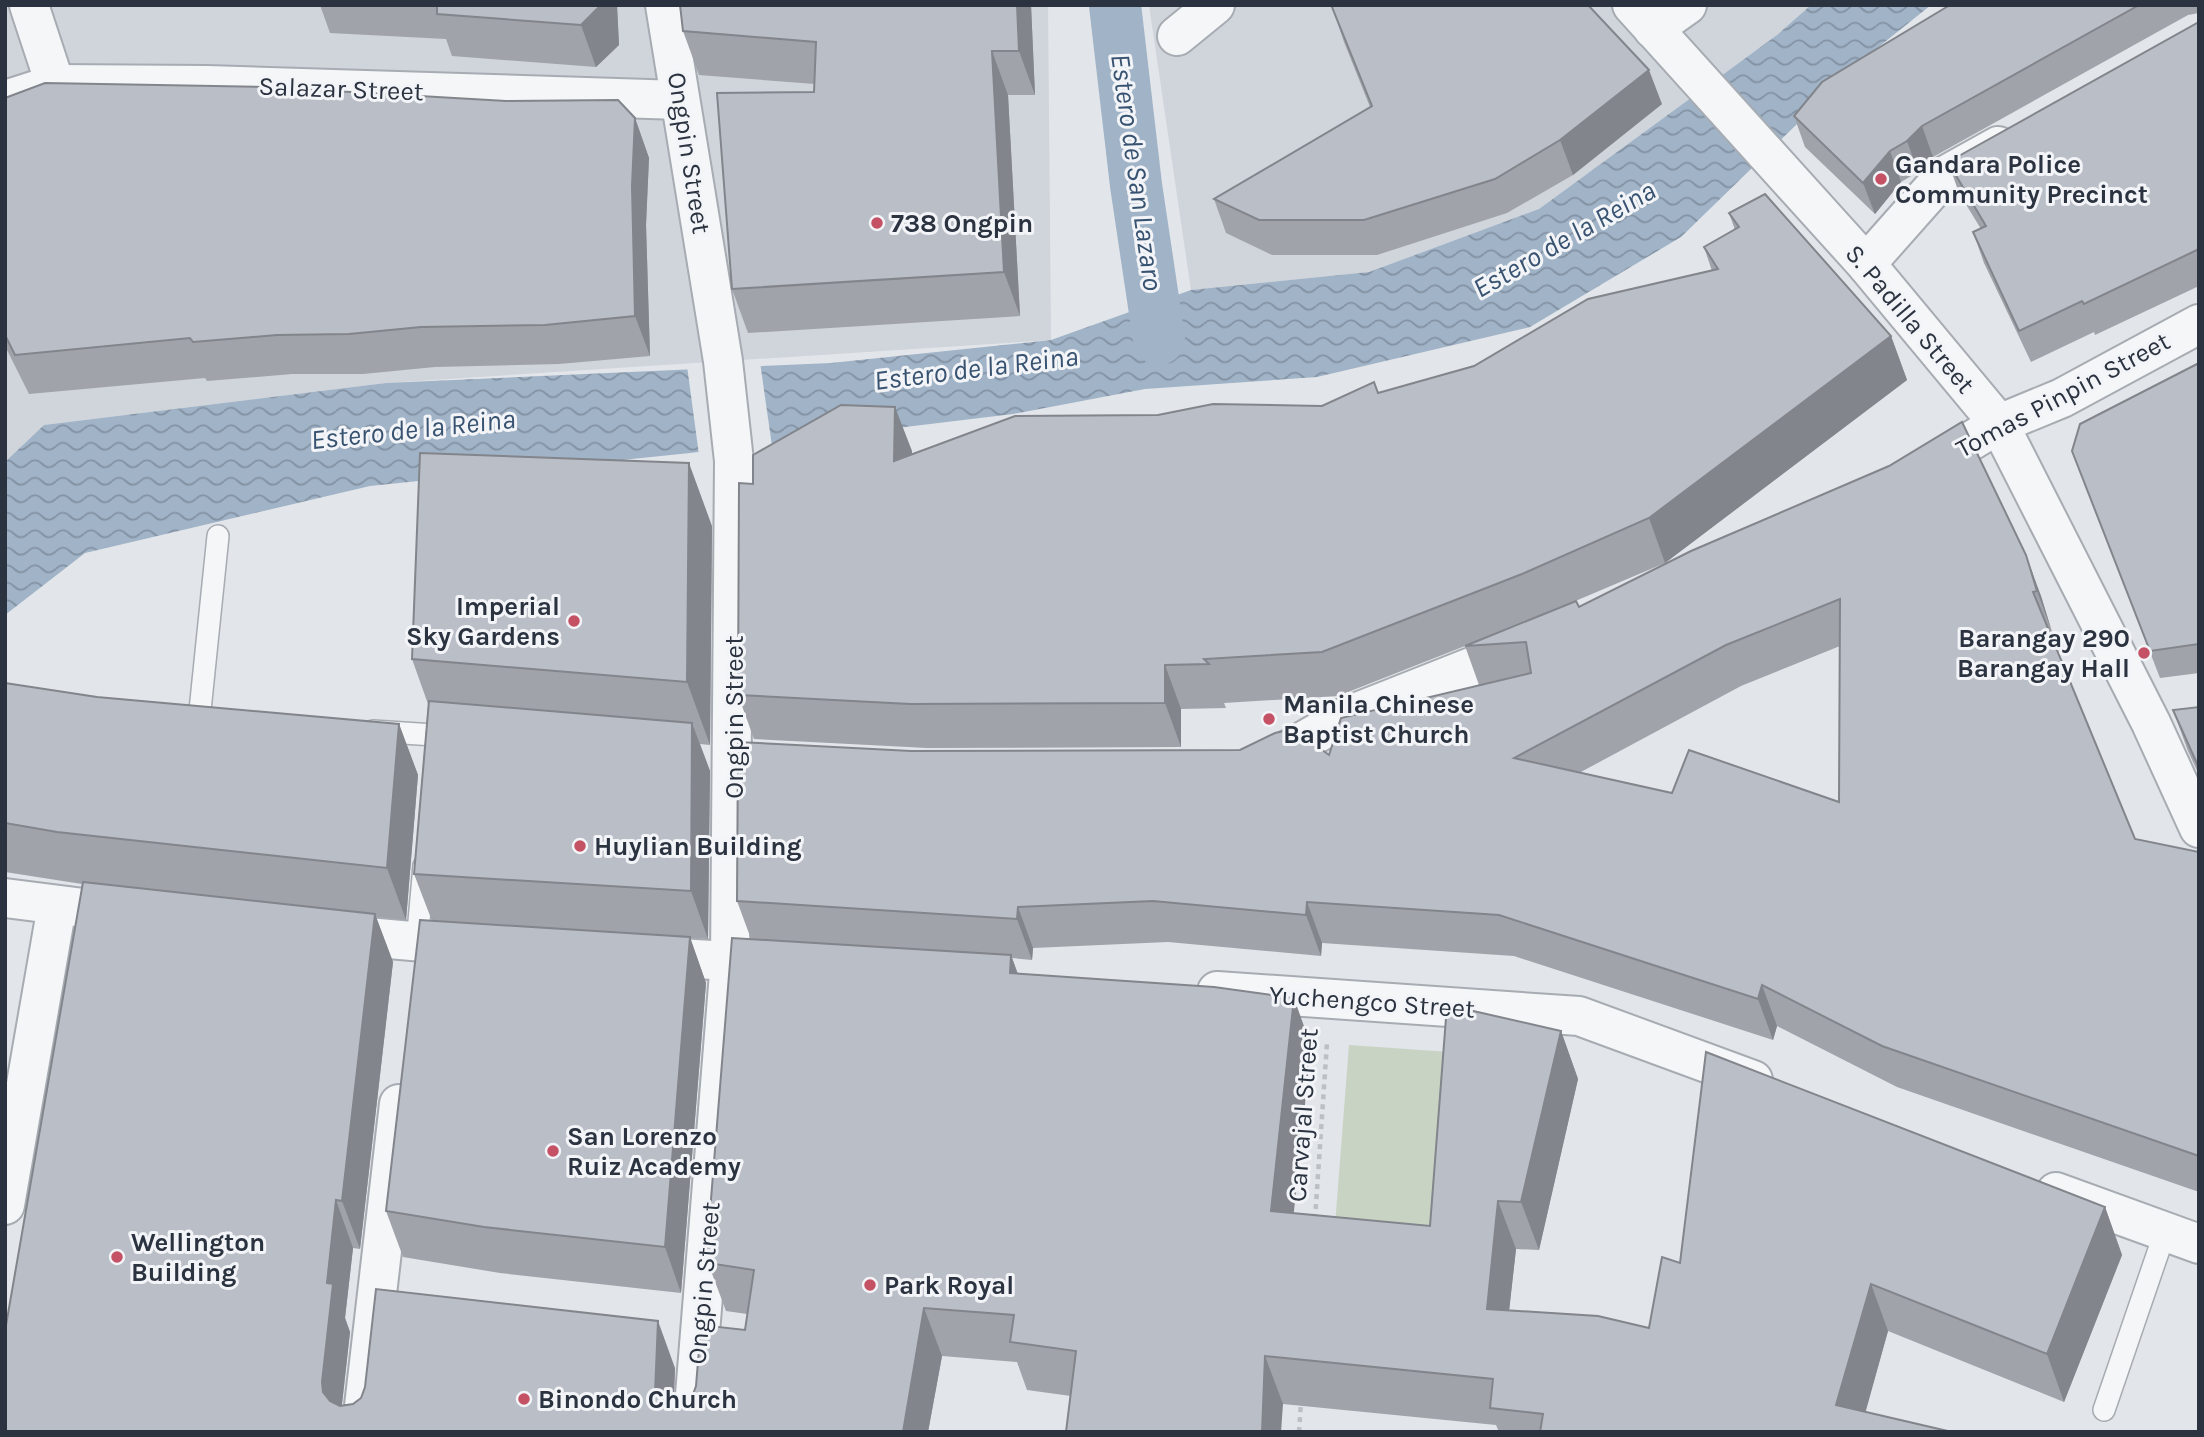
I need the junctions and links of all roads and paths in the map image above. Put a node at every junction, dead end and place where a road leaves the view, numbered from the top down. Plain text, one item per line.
1 (29, 5) edge
2 (666, 5) edge
3 (1215, 5) edge
4 (1687, 5) edge
5 (1642, 17) edge
6 (1177, 36) dead end
7 (55, 84) junction
8 (5, 100) edge
9 (680, 100) junction
10 (2029, 129) edge
11 (1866, 264) junction
12 (2199, 324) edge
13 (1999, 424) junction
14 (1895, 487) edge
15 (218, 536) dead end
16 (1558, 632) edge
17 (227, 722) edge
18 (351, 730) edge
19 (434, 735) junction
20 (461, 737) edge
21 (432, 763) edge
22 (1228, 769) edge
23 (2199, 828) edge
24 (425, 846) edge
25 (5, 898) edge
26 (57, 906) junction
27 (168, 917) edge
28 (293, 930) edge
29 (417, 943) junction
30 (499, 948) edge
31 (608, 954) edge
32 (730, 961) junction
33 (814, 966) edge
34 (413, 984) edge
35 (1177, 989) edge
36 (1331, 998) junction
37 (403, 1065) edge
38 (1787, 1093) edge
39 (2022, 1179) edge
40 (5, 1205) edge
41 (1314, 1229) edge
42 (2182, 1238) edge
43 (1302, 1391) edge
44 (2104, 1410) dead end
45 (361, 1432) edge
46 (692, 1432) edge
47 (1299, 1432) edge

1 - 7 street
2 - 9 street, Ongpin Street
3 - 6 street
4 - 5 street
5 - 11 street, S. Padilla Street
7 - 8 street, Salazar Street
7 - 9 street, Salazar Street
9 - 32 street, Ongpin Street
10 - 11 street
11 - 13 street, S. Padilla Street
12 - 13 street, Tomas Pinpin Street
13 - 14 street, Tomas Pinpin Street
13 - 23 street, S. Padilla Street
15 - 17 lane
16 - 22 street
18 - 19 lane
19 - 20 lane
19 - 21 lane
24 - 29 lane
25 - 26 street
26 - 27 street
26 - 40 street
28 - 29 street
29 - 30 street
29 - 34 street
31 - 32 street
32 - 33 street
32 - 46 street, Ongpin Street
35 - 36 street, Yuchengco Street
36 - 38 street, Yuchengco Street
36 - 41 path, Carvajal Street
37 - 45 street
39 - 42 street
42 - 44 lane
43 - 47 path

